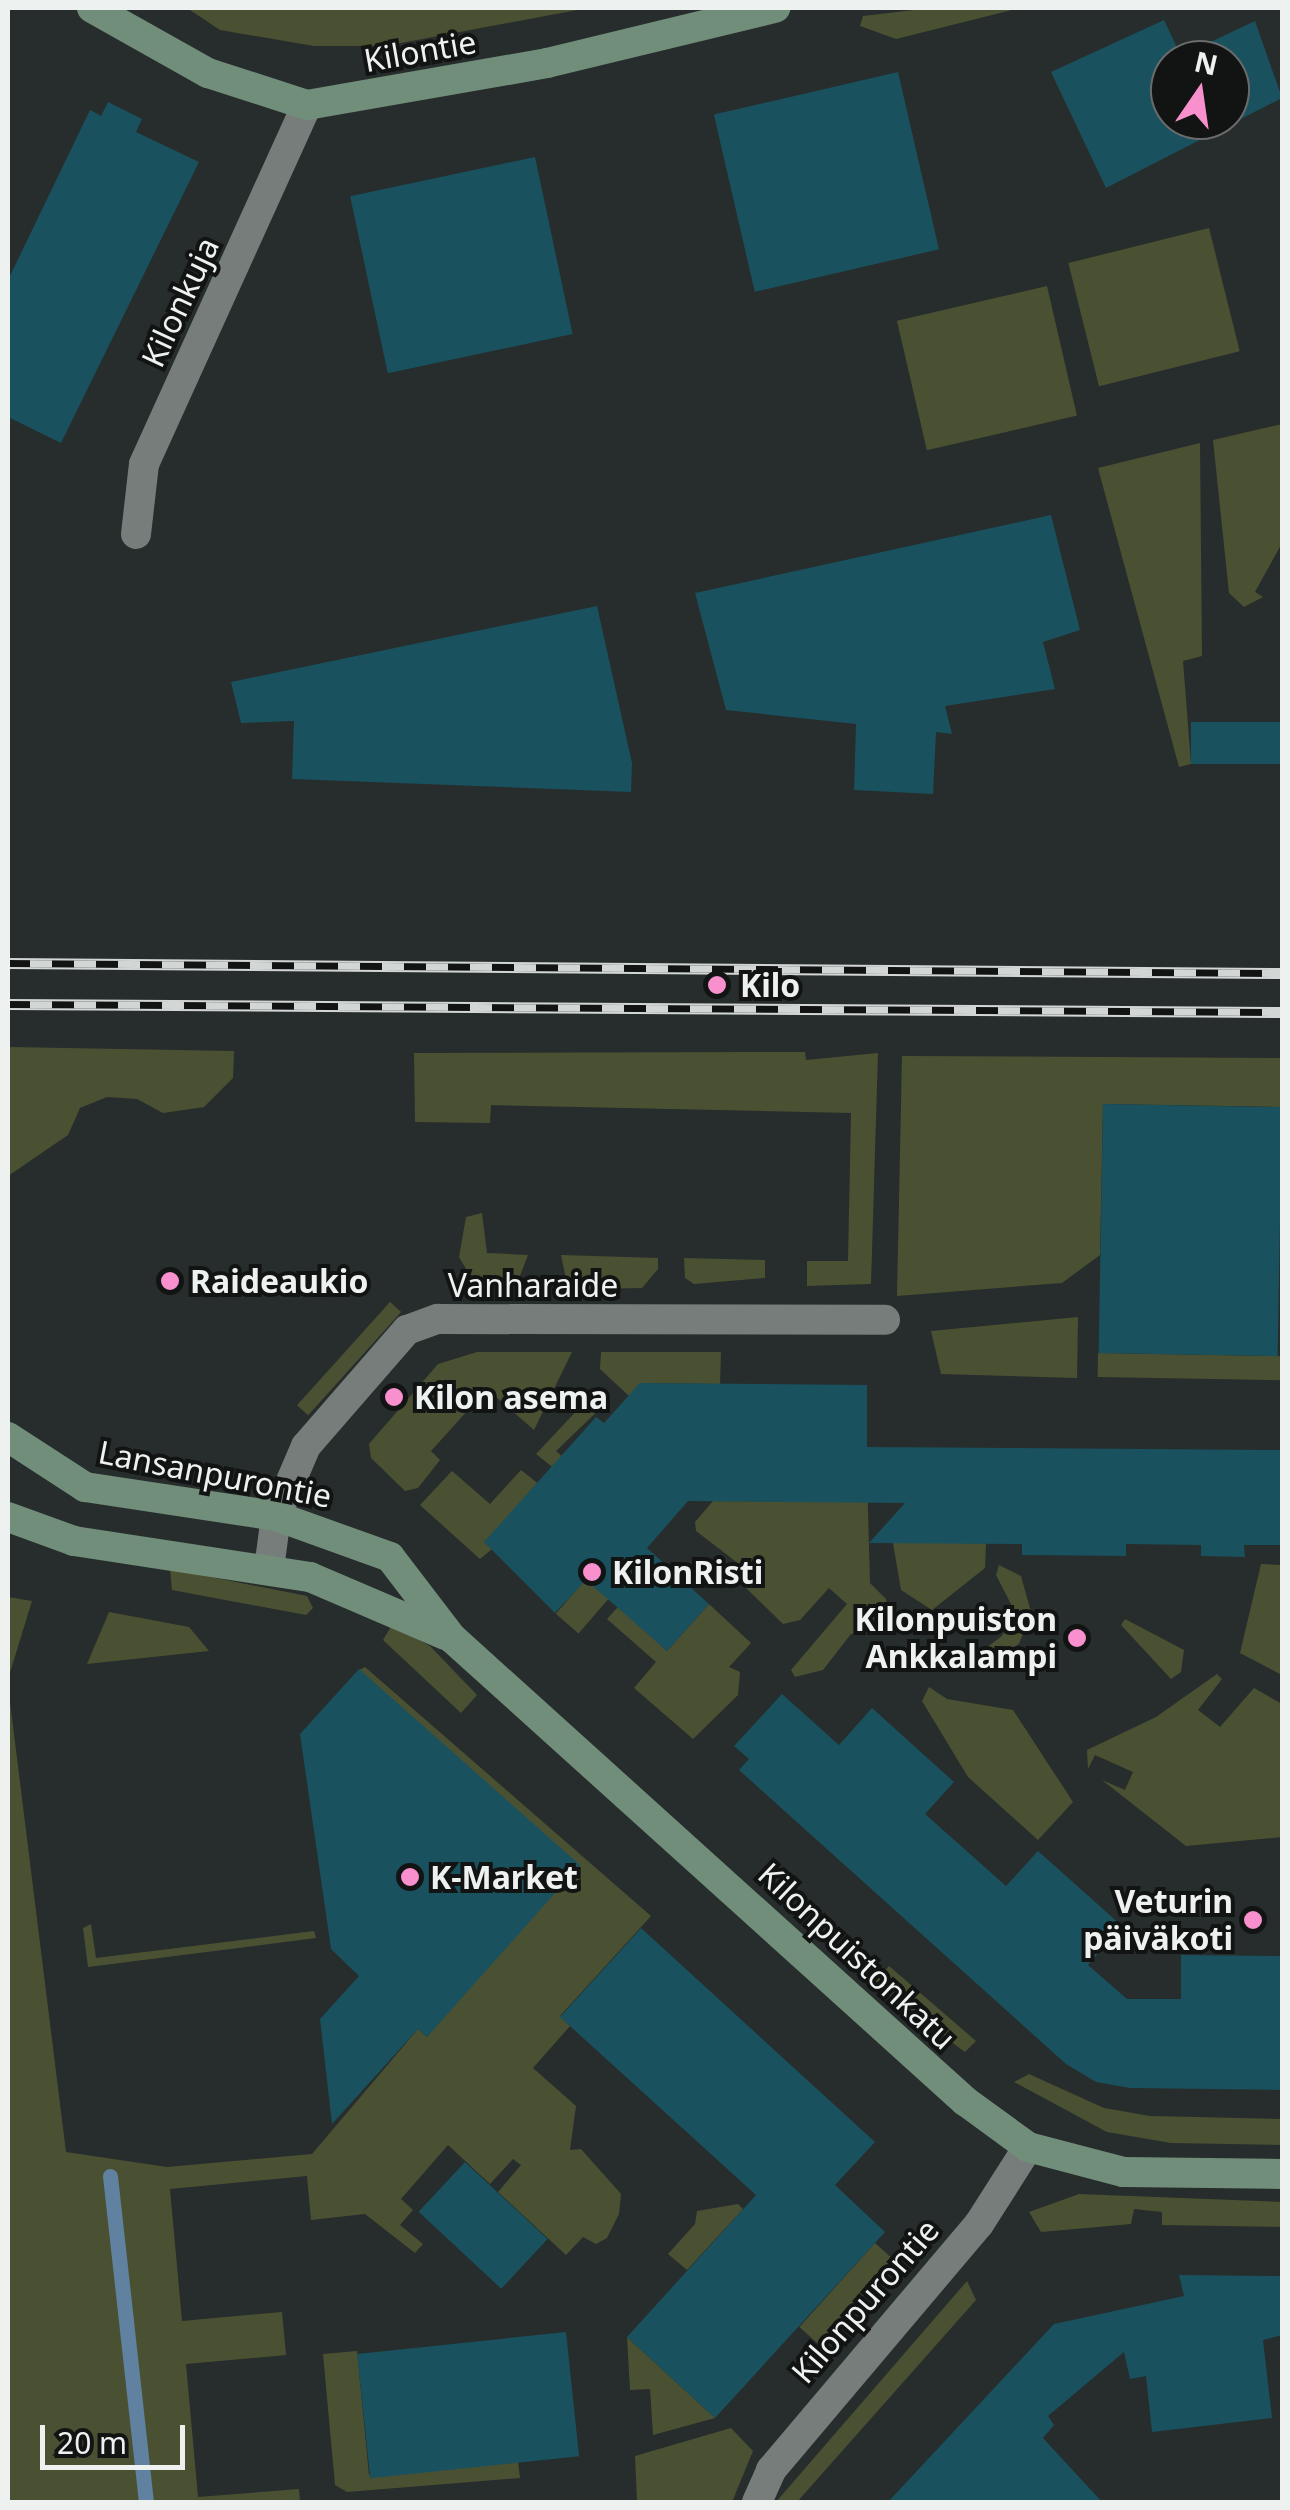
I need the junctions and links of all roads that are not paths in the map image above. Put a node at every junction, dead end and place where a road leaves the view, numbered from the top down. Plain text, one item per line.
1 (92, 8) edge
2 (775, 8) edge
3 (307, 105) junction
4 (136, 534) dead end
5 (885, 1320) dead end
6 (8, 1437) edge
7 (8, 1516) edge
8 (276, 1516) junction
9 (269, 1569) junction
10 (452, 1638) junction
11 (1028, 2146) junction
12 (1282, 2174) edge
13 (757, 2502) edge

1 - 3 street, Kilontie
2 - 3 street, Kilontie
3 - 4 street, Kilonkuja
5 - 8 street, Vanharaide
6 - 8 street, Lansanpurontie
7 - 9 street
8 - 9 street, Vanharaide
8 - 10 street, Lansanpurontie
9 - 10 street
10 - 11 street, Kilonpuistonkatu
11 - 12 street, Kilonpuistonkatu
11 - 13 street, Kilonpurontie

